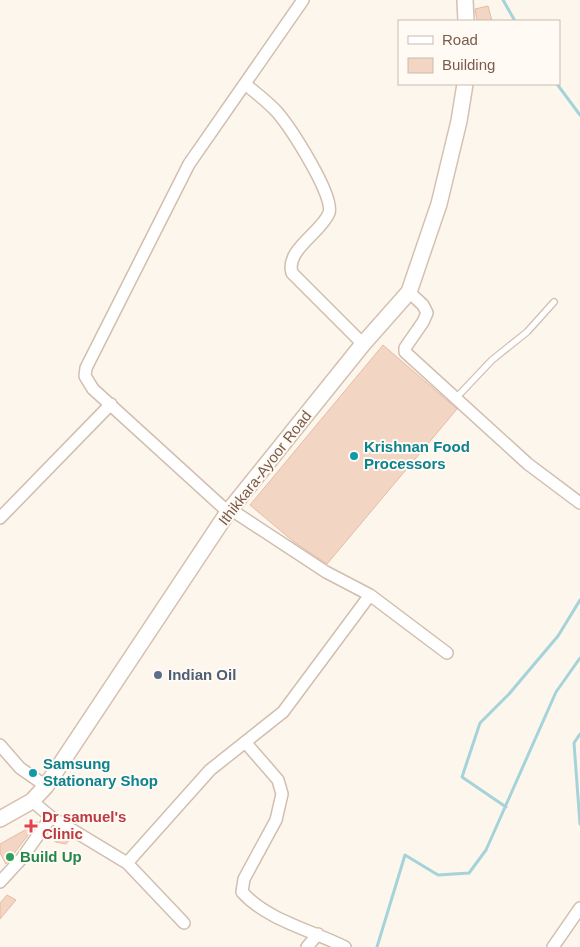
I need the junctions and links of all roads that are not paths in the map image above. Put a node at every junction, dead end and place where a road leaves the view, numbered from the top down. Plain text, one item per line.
1 (304, 0) edge
2 (465, 0) edge
3 (466, 20) edge
4 (246, 84) junction
5 (465, 85) edge
6 (409, 292) junction
7 (554, 302) dead end
8 (363, 344) junction
9 (455, 398) junction
10 (111, 404) junction
11 (580, 503) edge
12 (229, 510) junction
13 (0, 517) edge
14 (370, 595) junction
15 (447, 653) dead end
16 (245, 742) junction
17 (0, 745) edge
18 (46, 786) junction
19 (32, 801) junction
20 (51, 817) junction
21 (0, 819) edge
22 (127, 863) junction
23 (0, 882) edge
24 (580, 908) edge
25 (184, 923) dead end
26 (318, 934) junction
27 (307, 947) edge
28 (345, 947) edge
29 (553, 947) edge

1 - 4 street
2 - 3 main road
4 - 8 street
4 - 10 street
5 - 6 main road, Ithikkara-Ayoor Road
6 - 8 main road, Ithikkara-Ayoor Road
6 - 9 street
7 - 9 lane
8 - 12 main road, Ithikkara-Ayoor Road
9 - 11 street
10 - 12 street
10 - 13 street
12 - 14 street
12 - 18 main road, Ithikkara-Ayoor Road
14 - 15 street
14 - 16 street
16 - 22 street
16 - 26 street
17 - 18 street
18 - 19 main road, Ithikkara-Ayoor Road
19 - 20 street
19 - 21 main road, Ithikkara-Ayoor Road
20 - 22 street
20 - 23 street
22 - 25 street
24 - 29 street
26 - 27 street
26 - 28 street

